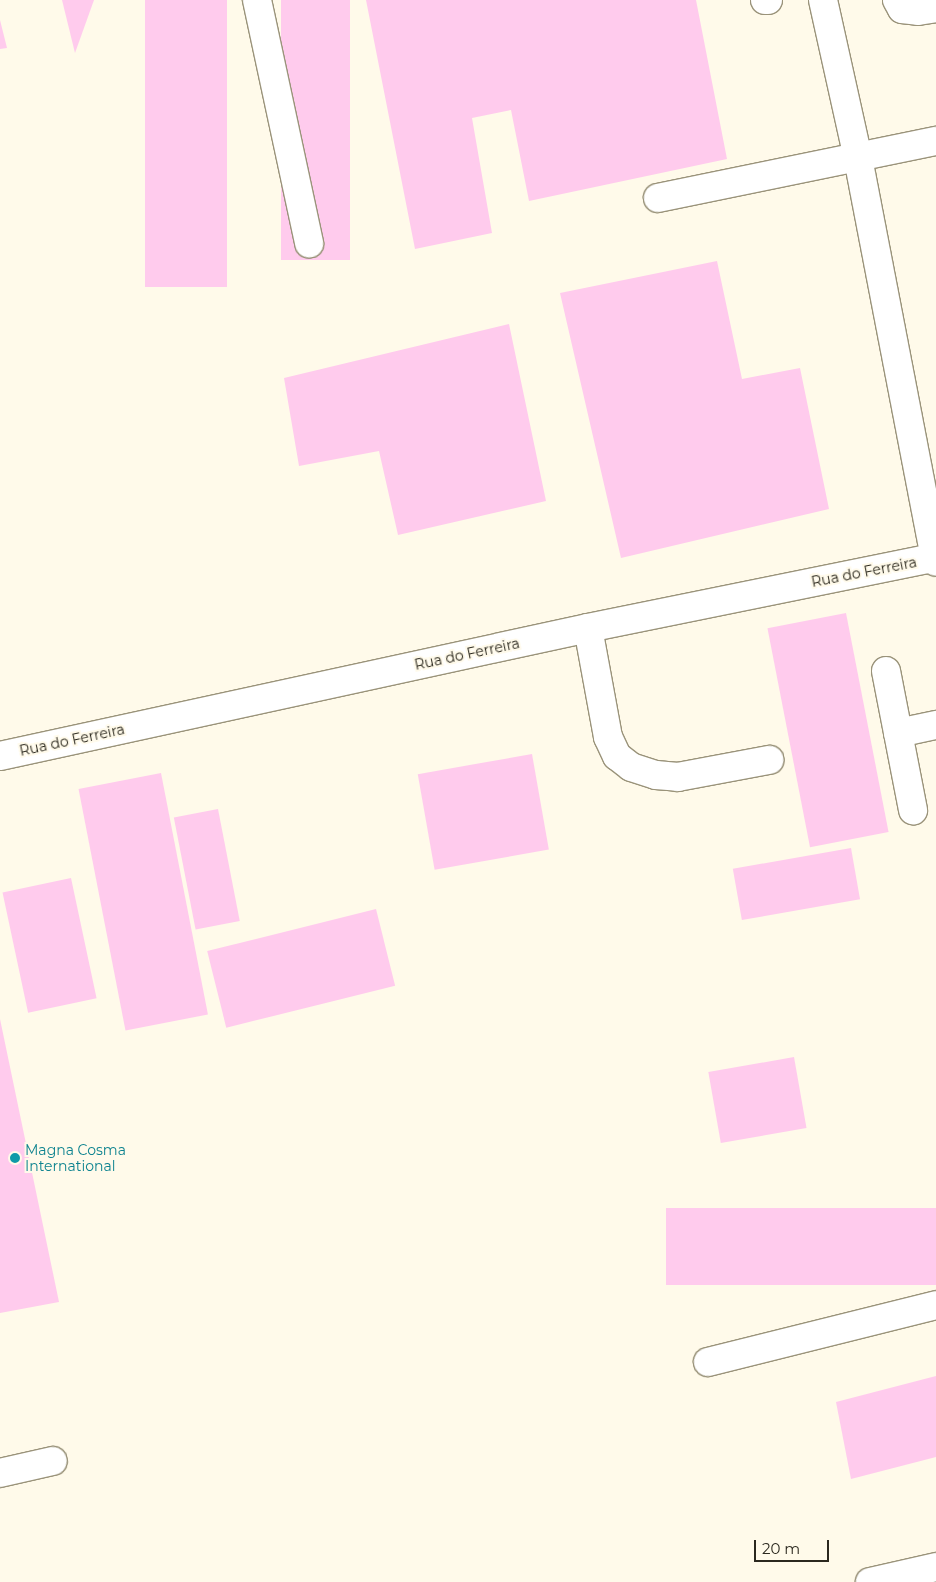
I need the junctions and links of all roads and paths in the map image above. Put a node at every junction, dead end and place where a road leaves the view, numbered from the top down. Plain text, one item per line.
1 (257, 0) edge
2 (823, 0) edge
3 (897, 0) edge
4 (936, 8) edge
5 (936, 141) edge
6 (858, 158) junction
7 (658, 198) dead end
8 (309, 243) dead end
9 (936, 559) edge
10 (588, 628) junction
11 (886, 671) dead end
12 (936, 725) edge
13 (898, 733) junction
14 (0, 756) edge
15 (768, 760) dead end
16 (913, 810) dead end
17 (936, 1305) edge
18 (708, 1362) dead end
19 (53, 1460) dead end
20 (0, 1473) edge
21 (936, 1567) edge
22 (870, 1582) edge

1 - 8 street
2 - 6 street
3 - 4 street
5 - 6 street
6 - 7 street
6 - 9 street
9 - 10 street, Rua do Ferreira
10 - 14 street, Rua do Ferreira
10 - 15 street
11 - 13 street
12 - 13 street
13 - 16 street
17 - 18 street
19 - 20 street
21 - 22 street

